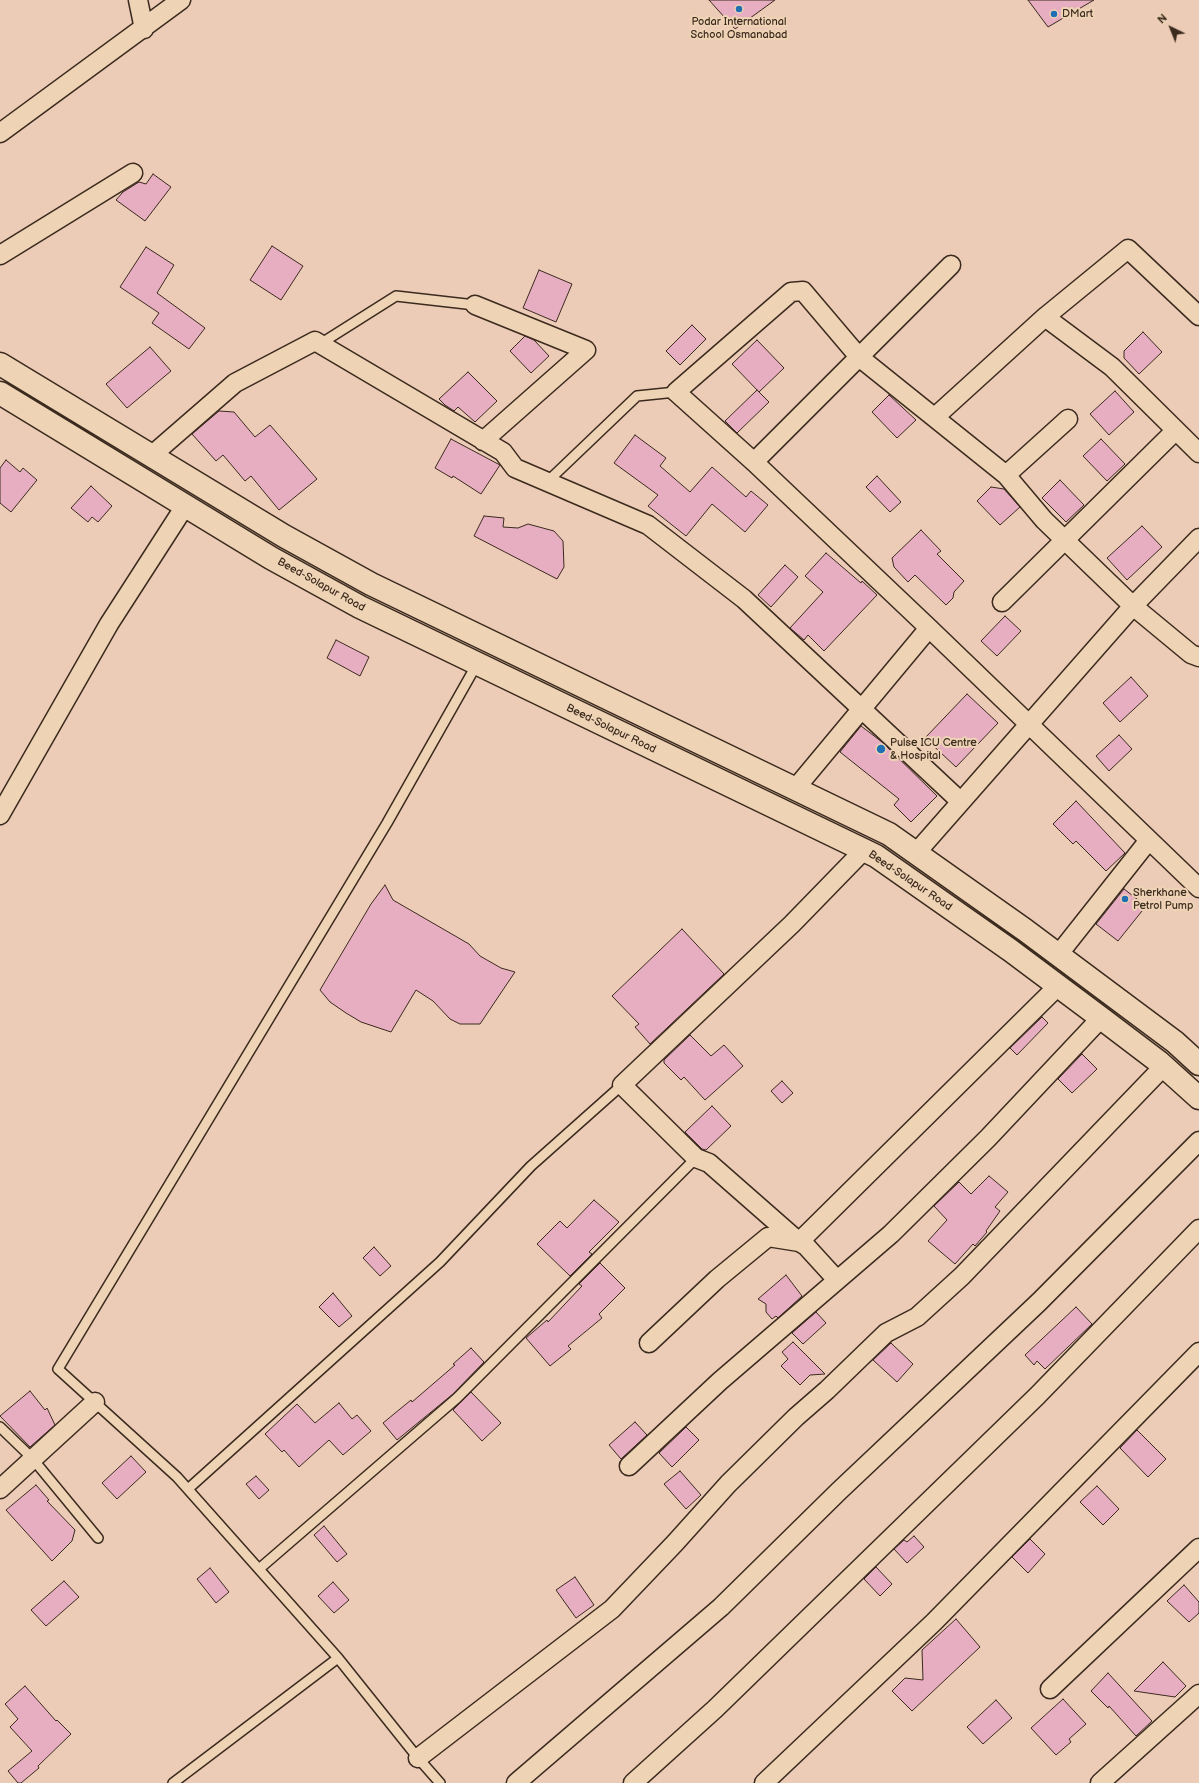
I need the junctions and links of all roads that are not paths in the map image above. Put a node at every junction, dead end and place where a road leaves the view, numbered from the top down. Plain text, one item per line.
1 (138, 0) edge
2 (181, 0) edge
3 (144, 29) junction
4 (0, 134) edge
5 (132, 173) dead end
6 (0, 255) edge
7 (951, 265) dead end
8 (475, 305) joint
9 (1199, 315) edge
10 (1045, 317) junction
11 (320, 344) junction
12 (859, 357) junction
13 (0, 364) edge
14 (676, 392) junction
15 (0, 393) edge
16 (935, 417) junction
17 (1068, 419) dead end
18 (1175, 431) junction
19 (483, 441) junction
20 (1199, 453) edge
21 (152, 456) junction
22 (754, 462) junction
23 (1006, 475) junction
24 (547, 482) junction
25 (185, 506) junction
26 (1199, 538) edge
27 (1064, 539) junction
28 (1002, 602) dead end
29 (1133, 606) junction
30 (930, 628) junction
31 (1199, 657) edge
32 (477, 664) junction
33 (861, 709) junction
34 (1029, 723) junction
35 (795, 789) junction
36 (960, 801) junction
37 (0, 815) edge
38 (1149, 840) junction
39 (864, 850) junction
40 (916, 853) junction
41 (1199, 888) edge
42 (1058, 954) junction
43 (1058, 986) junction
44 (1101, 1018) junction
45 (1199, 1064) edge
46 (1164, 1066) junction
47 (622, 1085) junction
48 (1199, 1098) edge
49 (1199, 1141) edge
50 (696, 1158) junction
51 (1199, 1229) edge
52 (799, 1242) junction
53 (837, 1280) junction
54 (650, 1343) dead end
55 (1199, 1352) edge
56 (95, 1402) junction
57 (0, 1427) edge
58 (32, 1458) junction
59 (629, 1466) dead end
60 (0, 1489) edge
61 (188, 1490) junction
62 (98, 1538) dead end
63 (1199, 1548) edge
64 (259, 1569) junction
65 (338, 1658) junction
66 (1050, 1689) dead end
67 (1199, 1694) edge
68 (418, 1758) junction
69 (173, 1783) edge
70 (440, 1783) edge
71 (516, 1783) edge
72 (634, 1783) edge
73 (764, 1783) edge
74 (1100, 1783) edge

1 - 3 street
2 - 3 street
3 - 4 street
5 - 6 street
7 - 12 street
8 - 11 lane
8 - 19 street
9 - 10 street
10 - 16 street
10 - 18 street
11 - 19 street
11 - 21 street
12 - 14 street
12 - 16 street
12 - 22 street
13 - 21 main road
14 - 22 street
14 - 24 lane
15 - 25 main road, Beed-Solapur Road
16 - 23 street
17 - 23 street
18 - 20 street
18 - 27 street
19 - 24 street
21 - 35 main road
22 - 30 street
23 - 27 street
24 - 33 street
25 - 32 main road, Beed-Solapur Road
25 - 37 street
26 - 29 street
27 - 28 street
27 - 29 street
29 - 31 street
29 - 34 street
30 - 33 street
30 - 34 street
32 - 39 main road, Beed-Solapur Road
32 - 56 lane
33 - 35 street
33 - 36 street
34 - 36 street
34 - 38 street
35 - 40 main road
36 - 40 street
38 - 41 street
38 - 42 street
39 - 43 main road, Beed-Solapur Road
39 - 47 street
40 - 42 main road
42 - 45 main road
43 - 44 main road, Beed-Solapur Road
43 - 52 street
44 - 46 main road, Beed-Solapur Road
44 - 53 street
46 - 48 main road, Beed-Solapur Road
46 - 68 street
47 - 50 street
47 - 61 lane
49 - 71 street
50 - 52 street
50 - 64 lane
51 - 72 street
52 - 53 street
52 - 54 street
53 - 59 street
55 - 73 street
56 - 58 street
56 - 61 lane
57 - 58 lane
58 - 60 street
58 - 62 lane
61 - 64 lane
63 - 66 street
64 - 65 lane
65 - 68 lane
65 - 69 lane
67 - 74 street
68 - 70 lane

